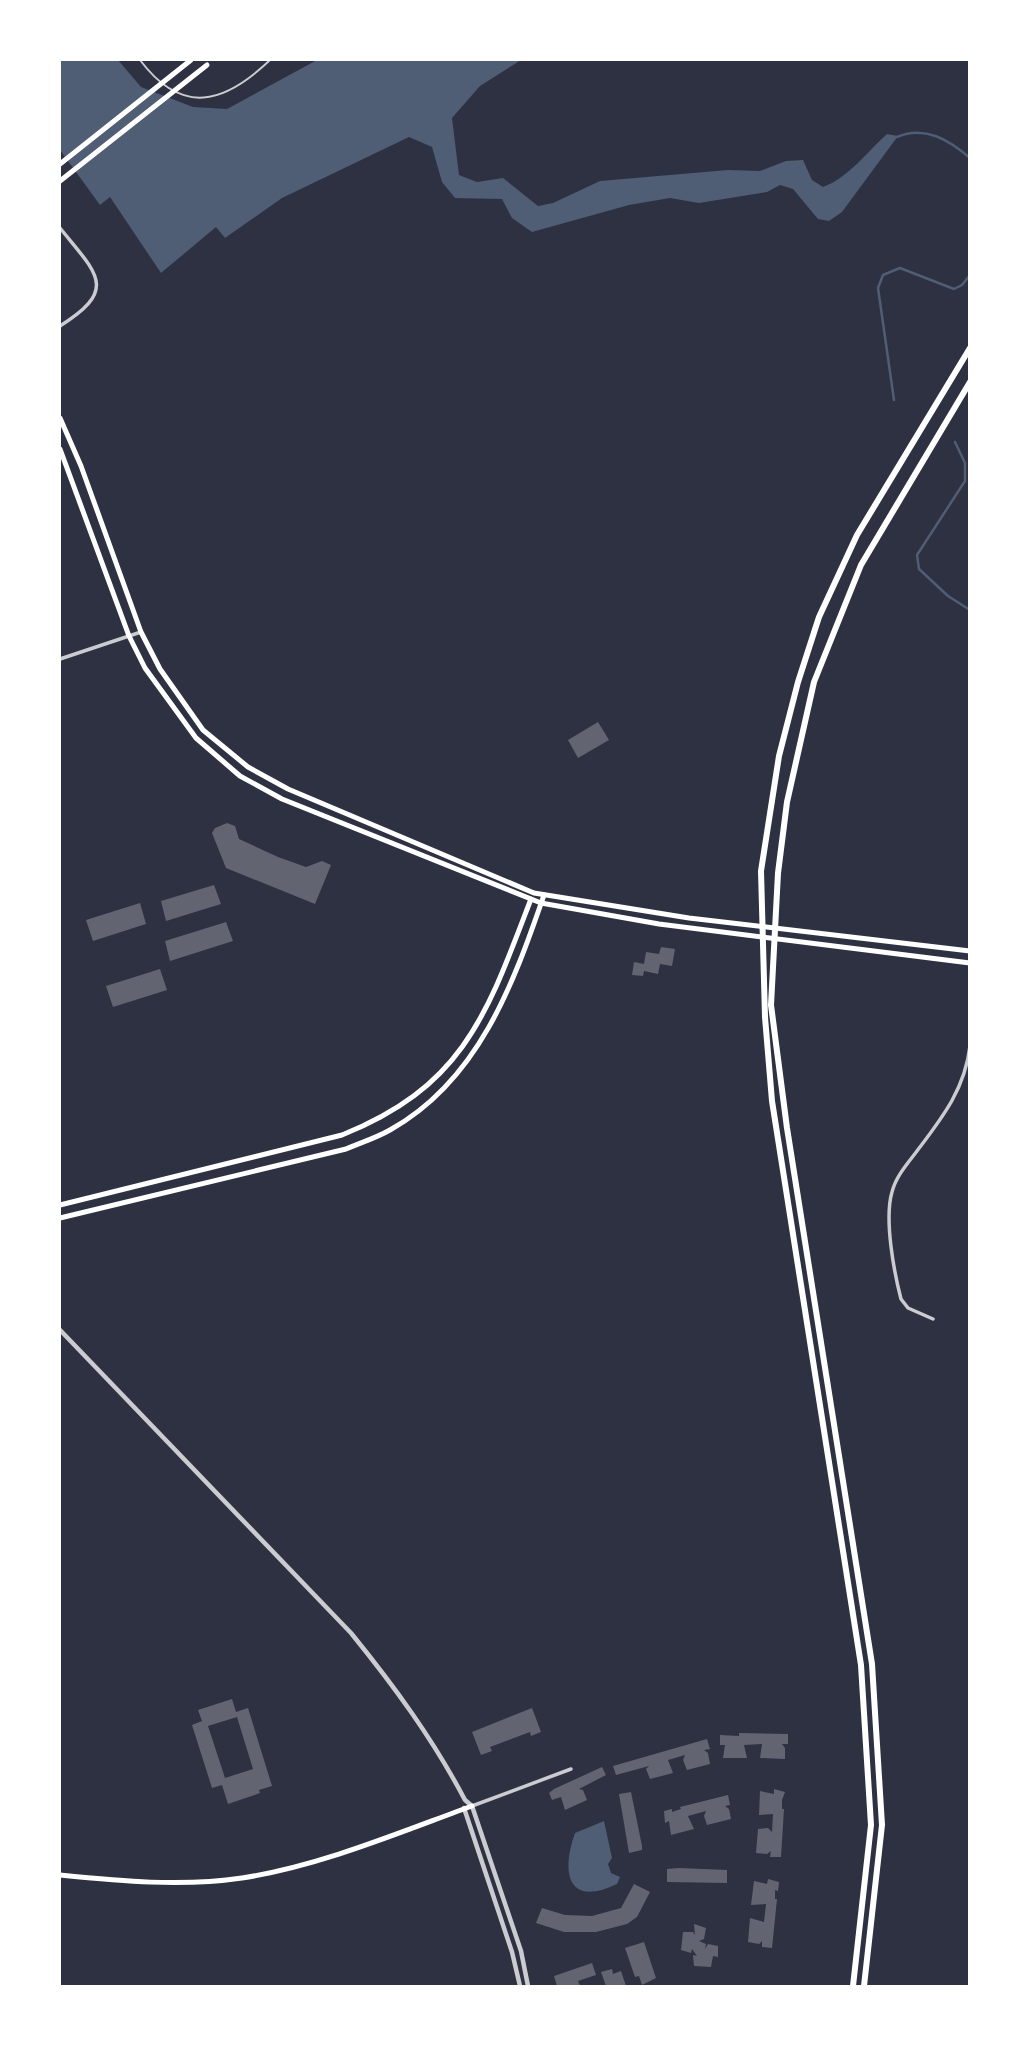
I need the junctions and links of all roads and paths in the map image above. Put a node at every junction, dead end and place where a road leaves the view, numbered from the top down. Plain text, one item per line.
1 (140, 60) edge
2 (191, 60) edge
3 (270, 60) edge
4 (208, 62) edge
5 (60, 164) edge
6 (60, 181) edge
7 (60, 228) edge
8 (60, 326) edge
9 (970, 348) edge
10 (970, 382) edge
11 (60, 418) edge
12 (60, 449) edge
13 (141, 632) junction
14 (129, 636) junction
15 (60, 659) edge
16 (534, 893) junction
17 (544, 895) junction
18 (531, 900) junction
19 (541, 903) junction
20 (970, 951) edge
21 (970, 963) edge
22 (970, 1046) edge
23 (60, 1205) edge
24 (60, 1218) edge
25 (933, 1319) dead end
26 (60, 1330) edge
27 (571, 1769) dead end
28 (465, 1800) junction
29 (472, 1805) junction
30 (464, 1809) junction
31 (60, 1875) edge
32 (520, 1986) edge
33 (528, 1986) edge
34 (853, 1986) edge
35 (864, 1986) edge

1 - 3 lane
2 - 5 main road
4 - 6 main road
7 - 8 street
9 - 34 highway
10 - 35 highway
11 - 13 main road
12 - 14 main road
13 - 14 street
13 - 16 main road
14 - 15 street
14 - 18 main road
16 - 17 main road
16 - 18 main road
17 - 19 main road
17 - 20 main road
18 - 19 main road
18 - 23 main road
19 - 21 main road
19 - 24 main road
22 - 25 street
26 - 28 street
27 - 29 street
28 - 29 street
28 - 30 street
29 - 30 main road
29 - 33 street
30 - 31 main road
30 - 32 street

